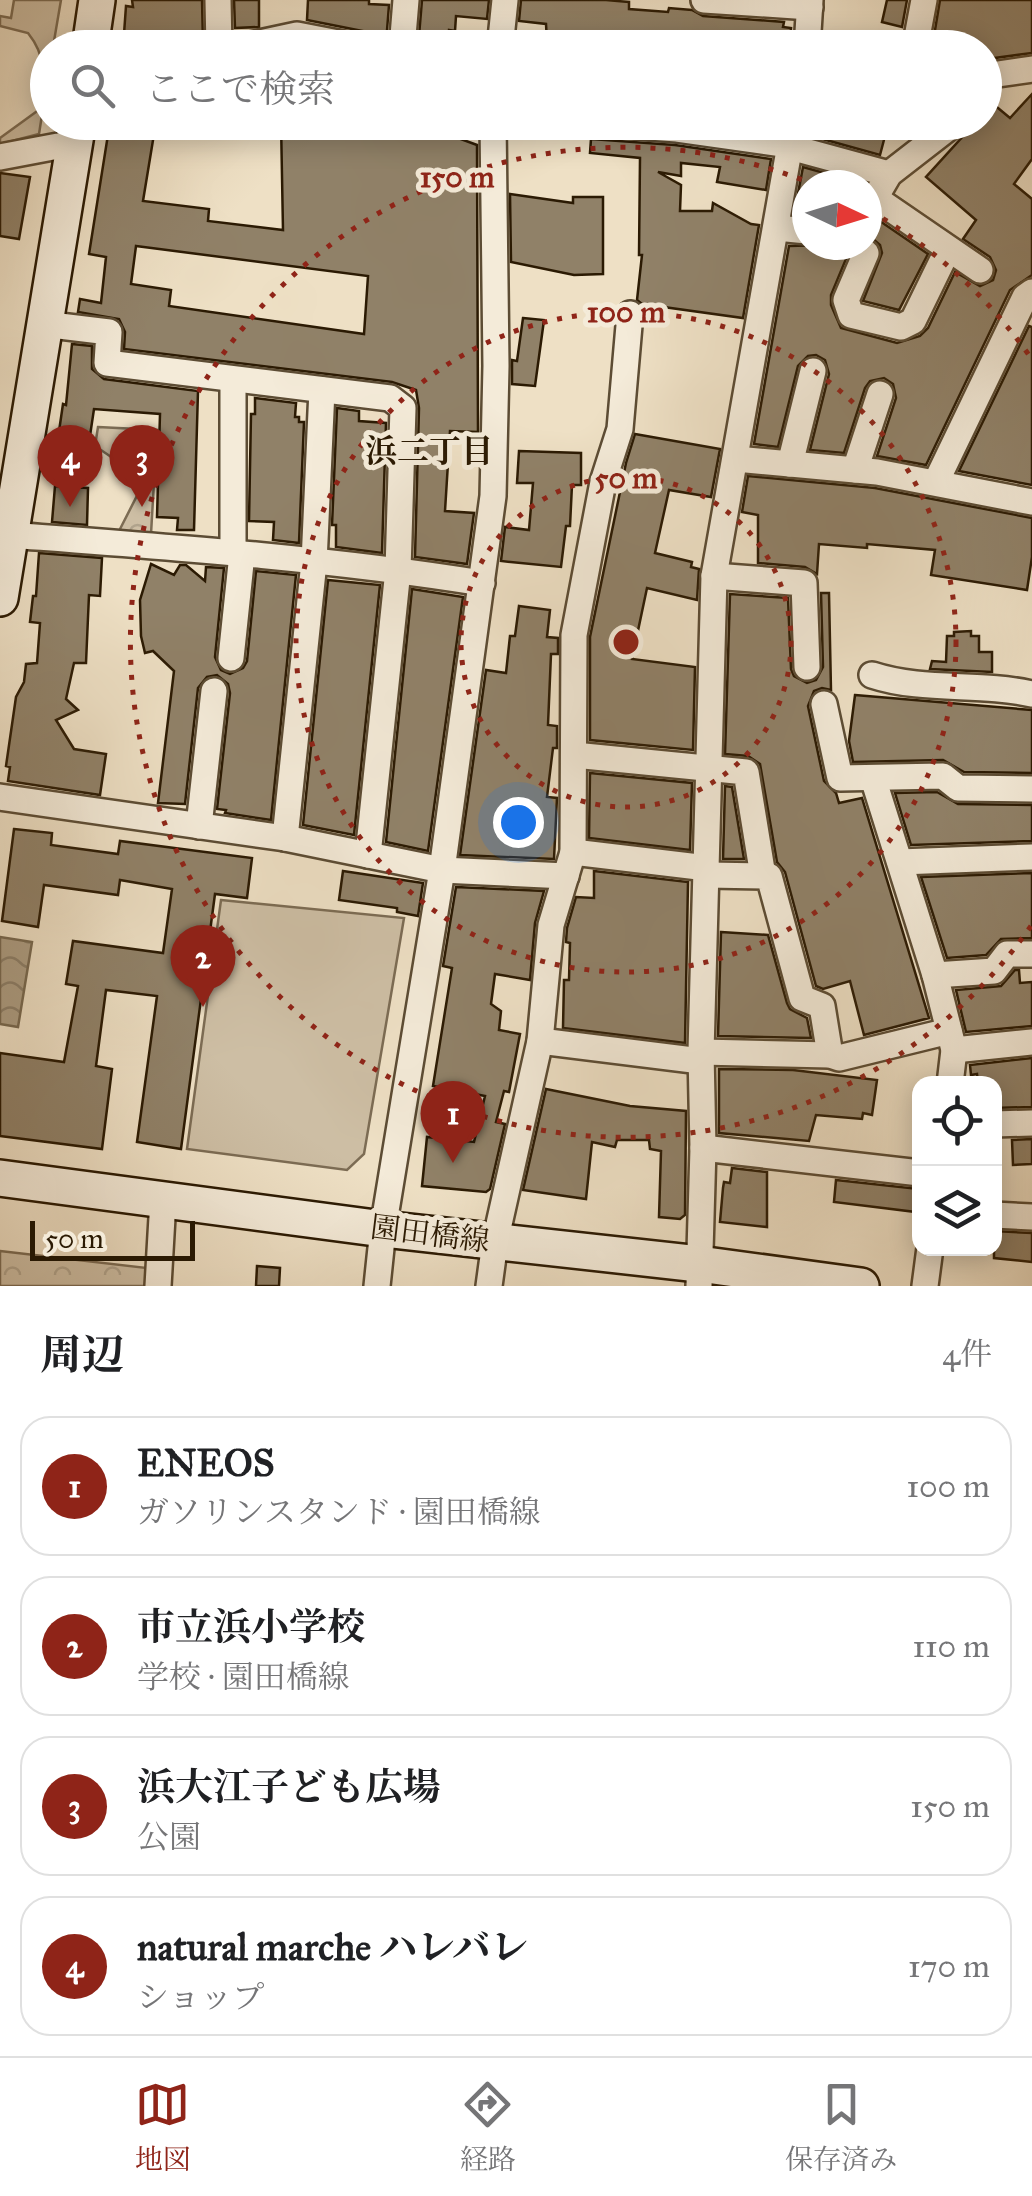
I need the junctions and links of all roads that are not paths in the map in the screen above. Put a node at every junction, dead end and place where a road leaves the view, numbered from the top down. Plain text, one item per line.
1 (97, 0) edge
2 (218, 0) edge
3 (406, 0) edge
4 (505, 0) edge
5 (704, 0) edge
6 (924, 0) edge
7 (810, 4) edge
8 (93, 30) edge
9 (219, 30) edge
10 (404, 30) edge
11 (502, 30) edge
12 (812, 30) edge
13 (918, 30) edge
14 (1032, 69) edge
15 (1002, 76) edge
16 (55, 140) edge
17 (75, 140) edge
18 (489, 140) edge
19 (791, 140) edge
20 (796, 140) edge
21 (933, 140) edge
22 (0, 158) edge
23 (889, 174) junction
24 (882, 184) edge
25 (882, 208) edge
26 (778, 228) junction
27 (792, 229) edge
28 (948, 249) junction
29 (863, 260) edge
30 (980, 270) dead end
31 (1032, 292) edge
32 (630, 314) dead end
33 (43, 324) junction
34 (812, 371) dead end
35 (234, 380) junction
36 (322, 390) junction
37 (880, 394) dead end
38 (736, 459) junction
39 (790, 464) junction
40 (855, 470) junction
41 (936, 482) junction
42 (1032, 502) edge
43 (10, 535) junction
44 (238, 553) junction
45 (314, 562) junction
46 (398, 570) junction
47 (714, 576) junction
48 (482, 583) junction
49 (0, 598) edge
50 (231, 658) dead end
51 (807, 667) dead end
52 (872, 675) dead end
53 (214, 691) dead end
54 (1032, 694) edge
55 (824, 704) dead end
56 (574, 755) junction
57 (708, 767) junction
58 (872, 778) junction
59 (1032, 789) edge
60 (0, 797) edge
61 (199, 826) junction
62 (285, 838) junction
63 (368, 856) junction
64 (1032, 857) edge
65 (900, 862) junction
66 (570, 864) junction
67 (442, 870) junction
68 (707, 871) junction
69 (763, 876) junction
70 (1032, 954) edge
71 (935, 975) junction
72 (951, 1040) junction
73 (540, 1041) junction
74 (1032, 1042) edge
75 (830, 1055) junction
76 (701, 1057) junction
77 (950, 1076) edge
78 (1032, 1123) edge
79 (1002, 1124) edge
80 (703, 1148) junction
81 (912, 1172) edge
82 (0, 1178) edge
83 (163, 1200) junction
84 (1002, 1215) edge
85 (1032, 1217) edge
86 (383, 1229) junction
87 (495, 1242) junction
88 (929, 1256) edge
89 (699, 1275) edge
90 (158, 1286) edge
91 (377, 1286) edge
92 (489, 1286) edge
93 (861, 1286) edge
94 (926, 1286) edge

1 - 8 street
2 - 9 street
3 - 10 street
4 - 11 street
5 - 7 street
6 - 13 street
7 - 12 street
14 - 15 street
16 - 22 street
17 - 33 street
18 - 48 street
19 - 26 street
20 - 23 street
21 - 23 street
23 - 24 street
25 - 28 street
26 - 27 street
26 - 38 street
28 - 29 street
28 - 30 street
31 - 41 street
32 - 56 street
33 - 35 street
33 - 43 street
34 - 39 street
35 - 36 street
35 - 44 street
36 - 45 street
36 - 46 street
37 - 40 street
38 - 39 street
38 - 47 street
39 - 40 street
40 - 41 street
41 - 42 street
43 - 44 street
43 - 49 street
44 - 45 street
44 - 50 street
45 - 46 street
45 - 62 street
46 - 48 street
46 - 63 street
47 - 51 street
47 - 57 street
48 - 67 street
52 - 54 street
53 - 61 street
55 - 58 street
56 - 57 street
56 - 66 street
57 - 68 street
57 - 69 street
58 - 59 street
58 - 65 street
60 - 61 street
61 - 62 street
62 - 63 street
63 - 67 street
64 - 65 street
65 - 71 street
66 - 67 street
66 - 68 street
66 - 73 street
67 - 86 street
68 - 69 street
68 - 76 street
69 - 75 street
70 - 71 street
71 - 72 street
72 - 74 street
72 - 75 street
72 - 77 street
73 - 76 street
73 - 87 street
75 - 76 street
76 - 80 street
78 - 79 street
80 - 81 street
80 - 89 street
82 - 83 street, 園田橋線
83 - 86 street, 園田橋線
83 - 90 street
84 - 85 street
86 - 87 street, 園田橋線
86 - 91 street
87 - 89 street, 園田橋線
87 - 92 street
88 - 94 street
89 - 93 street, 園田橋線

